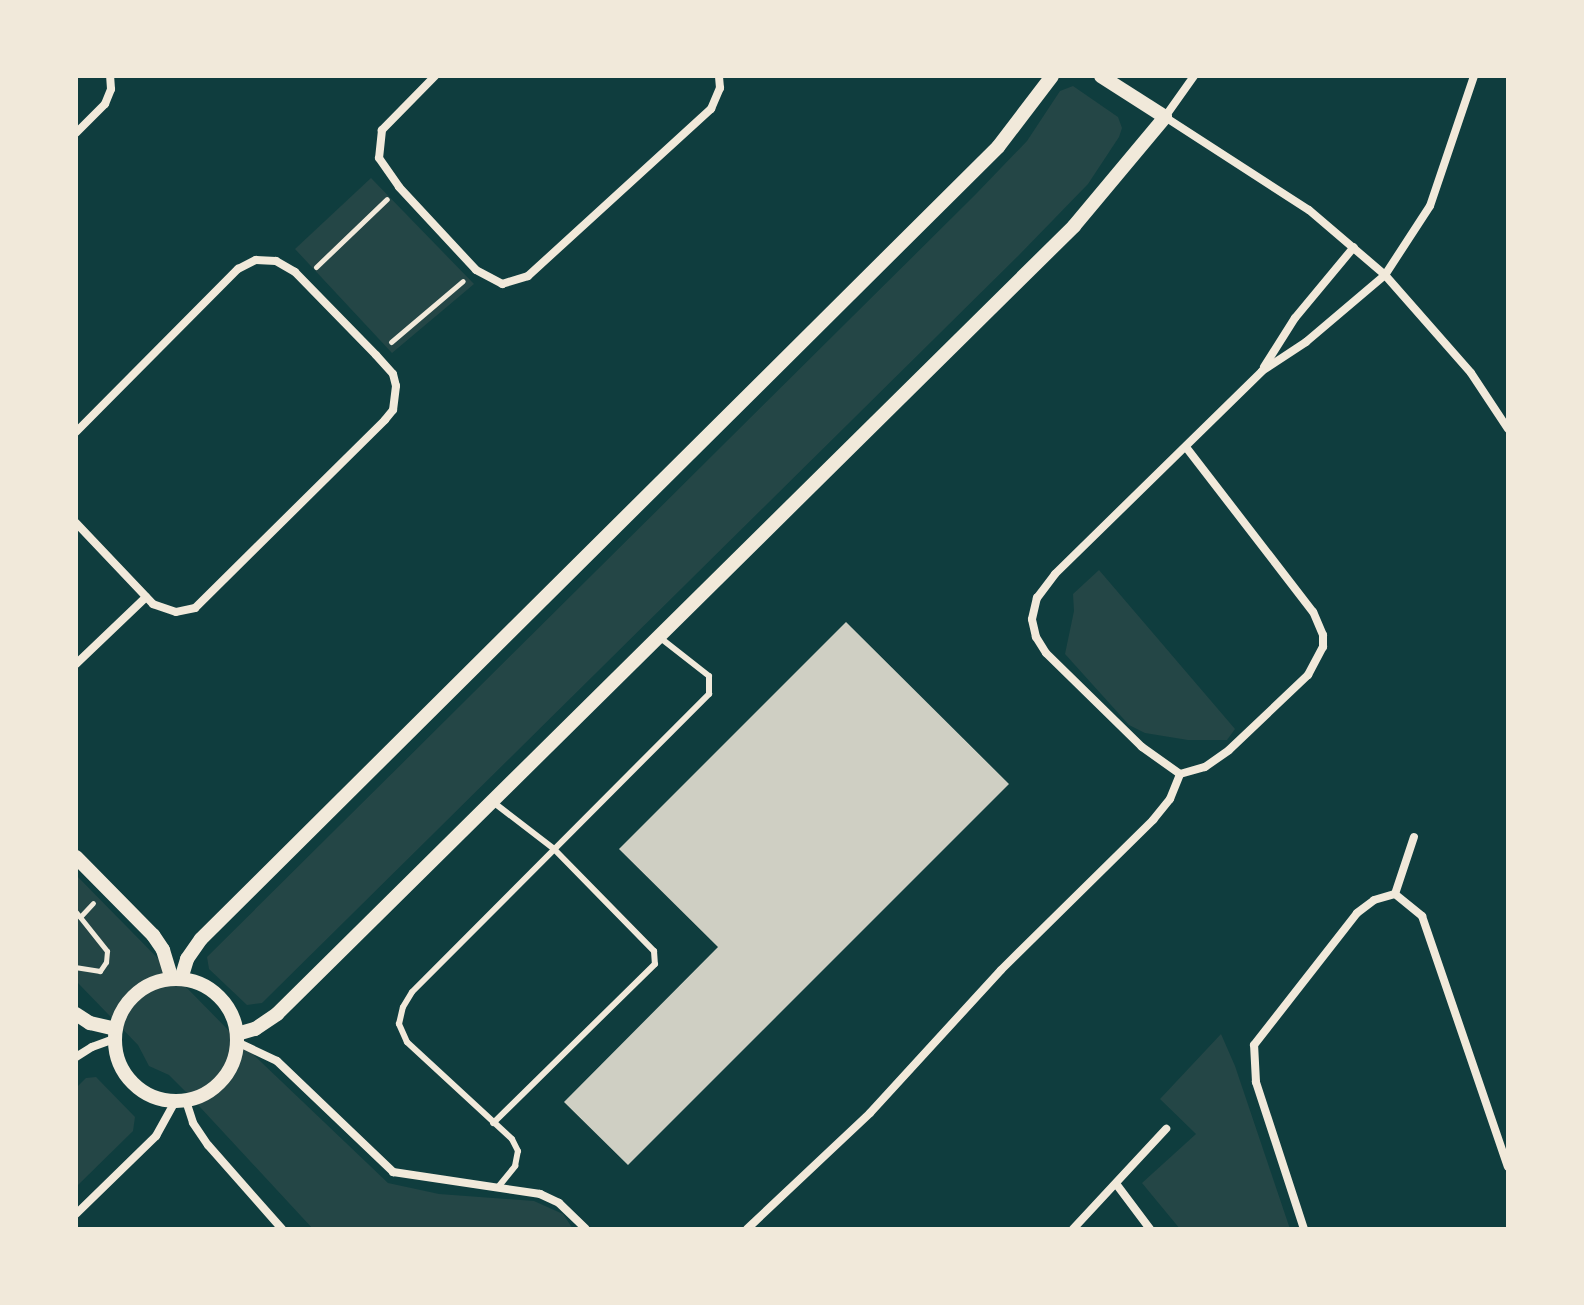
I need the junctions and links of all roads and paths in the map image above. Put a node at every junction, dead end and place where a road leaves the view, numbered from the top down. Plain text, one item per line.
1 (110, 76) edge
2 (435, 76) edge
3 (719, 76) edge
4 (1052, 76) edge
5 (1101, 76) edge
6 (1194, 76) edge
7 (1474, 76) edge
8 (1165, 117) junction
9 (76, 133) edge
10 (399, 187) junction
11 (1354, 247) junction
12 (476, 270) junction
13 (1385, 275) junction
14 (303, 280) junction
15 (376, 355) junction
16 (1262, 371) junction
17 (1508, 429) edge
18 (76, 432) edge
19 (1186, 447) junction
20 (76, 523) edge
21 (146, 597) junction
22 (659, 637) junction
23 (76, 664) edge
24 (1180, 774) junction
25 (492, 802) junction
26 (1414, 837) dead end
27 (554, 849) junction
28 (76, 857) edge
29 (1395, 894) junction
30 (76, 912) edge
31 (76, 967) edge
32 (176, 979) junction
33 (76, 1014) edge
34 (115, 1034) junction
35 (237, 1038) junction
36 (76, 1057) edge
37 (180, 1101) junction
38 (493, 1123) junction
39 (1166, 1129) dead end
40 (1508, 1167) edge
41 (1117, 1185) junction
42 (499, 1186) junction
43 (76, 1214) edge
44 (282, 1229) edge
45 (586, 1229) edge
46 (747, 1229) edge
47 (1073, 1229) edge
48 (1150, 1229) edge
49 (1304, 1229) edge

1 - 9 street
2 - 10 street
3 - 12 street
4 - 32 street
5 - 8 street
6 - 8 street
7 - 13 street
8 - 11 street
8 - 22 street
10 - 12 street
10 - 14 path
11 - 13 street
11 - 16 street
12 - 15 path
13 - 16 street
13 - 17 street
14 - 15 street
14 - 18 street
15 - 21 street
16 - 19 street
19 - 24 street
19 - 24 street
20 - 21 street
21 - 23 street
22 - 25 street
22 - 27 lane
24 - 46 street
25 - 27 lane
25 - 35 street
26 - 29 street
27 - 38 lane
27 - 38 lane
28 - 32 street
29 - 40 street
29 - 49 street
30 - 31 path
32 - 34 street
32 - 35 street
33 - 34 street
34 - 36 street
34 - 37 street
35 - 37 street
35 - 42 street
37 - 43 street
37 - 44 street
38 - 42 lane
39 - 41 street
41 - 47 street
41 - 48 street
42 - 45 street

